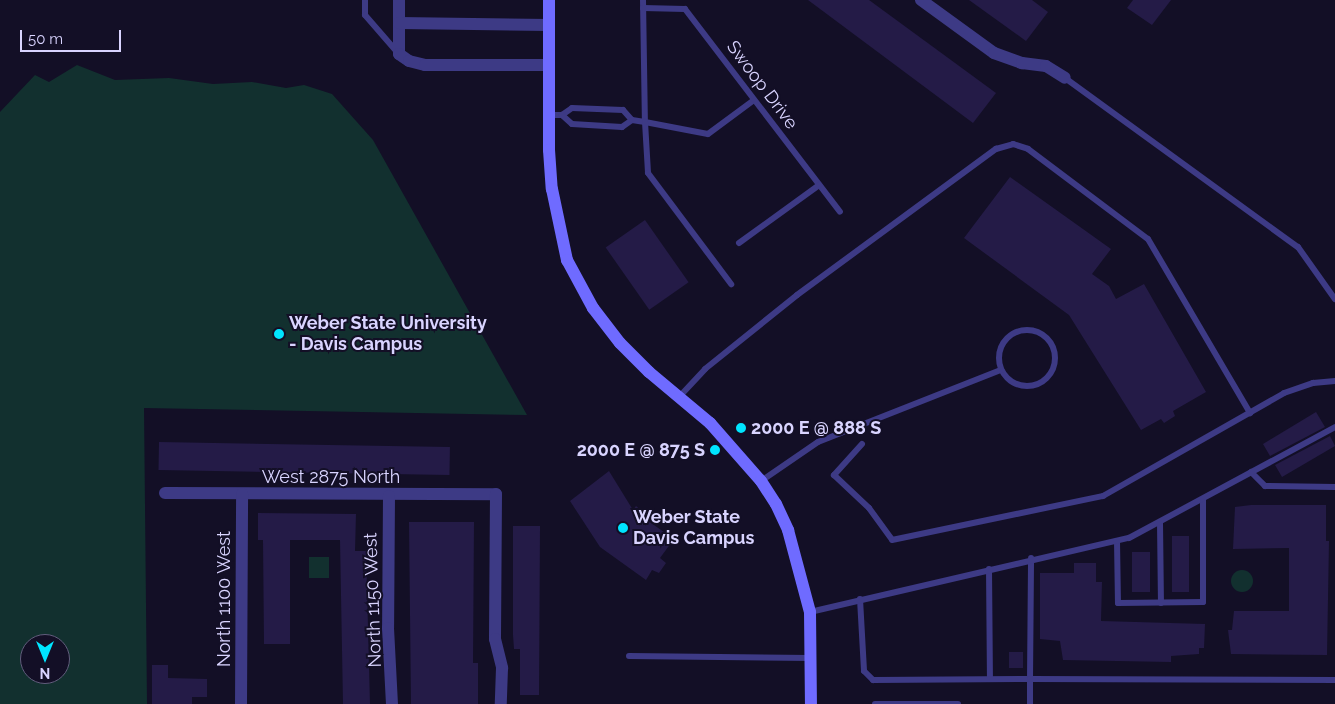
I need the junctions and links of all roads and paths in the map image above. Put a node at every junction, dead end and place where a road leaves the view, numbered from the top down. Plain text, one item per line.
1 (399, 0) edge
2 (549, 0) edge
3 (643, 0) edge
4 (921, 0) edge
5 (362, 1) edge
6 (643, 8) junction
7 (400, 23) junction
8 (549, 25) junction
9 (399, 54) junction
10 (549, 65) junction
11 (1065, 78) joint
12 (754, 100) junction
13 (549, 115) junction
14 (562, 115) junction
15 (632, 120) junction
16 (645, 122) junction
17 (820, 185) junction
18 (840, 212) dead end
19 (739, 243) dead end
20 (731, 284) dead end
21 (1335, 299) edge
22 (1001, 370) junction
23 (1335, 380) edge
24 (680, 396) junction
25 (1250, 413) junction
26 (1335, 427) edge
27 (862, 444) dead end
28 (1251, 472) junction
29 (760, 480) junction
30 (1335, 487) edge
31 (165, 493) dead end
32 (242, 494) junction
33 (389, 496) junction
34 (1203, 500) junction
35 (1160, 523) junction
36 (1117, 541) junction
37 (1031, 558) junction
38 (989, 569) junction
39 (860, 600) junction
40 (1161, 603) junction
41 (810, 612) junction
42 (629, 656) dead end
43 (811, 658) junction
44 (1030, 678) junction
45 (990, 679) junction
46 (1335, 680) edge
47 (242, 704) edge
48 (392, 704) edge
49 (501, 704) edge
50 (811, 704) edge
51 (875, 704) edge
52 (958, 704) edge
53 (1030, 704) edge

1 - 7 street
2 - 8 street
3 - 6 lane
4 - 11 street
5 - 9 lane
6 - 12 lane, Swoop Drive
6 - 16 lane
7 - 8 street
7 - 9 street
8 - 10 street
9 - 10 street
10 - 13 street
11 - 21 lane
12 - 16 lane
12 - 17 lane, Swoop Drive
13 - 14 lane
13 - 24 street
14 - 15 lane
14 - 15 lane
15 - 16 lane
16 - 20 lane
17 - 18 lane, Swoop Drive
17 - 19 lane
22 - 22 lane
22 - 29 lane
23 - 25 lane
24 - 25 lane
24 - 29 street
25 - 27 lane
26 - 28 lane
28 - 30 lane
28 - 34 lane
29 - 41 street
31 - 32 street, West 2875 North
32 - 33 street, West 2875 North
32 - 47 street, North 1100 West
33 - 48 street, North 1150 West
33 - 49 street, West 2875 North
34 - 35 lane
34 - 40 lane
35 - 36 lane
35 - 40 lane
36 - 37 lane
36 - 40 lane
37 - 38 lane
37 - 44 lane
38 - 39 lane
38 - 45 lane
39 - 41 lane
39 - 45 lane
41 - 43 street
42 - 43 lane
43 - 50 street
44 - 45 lane
44 - 46 lane
44 - 53 lane
51 - 52 lane

